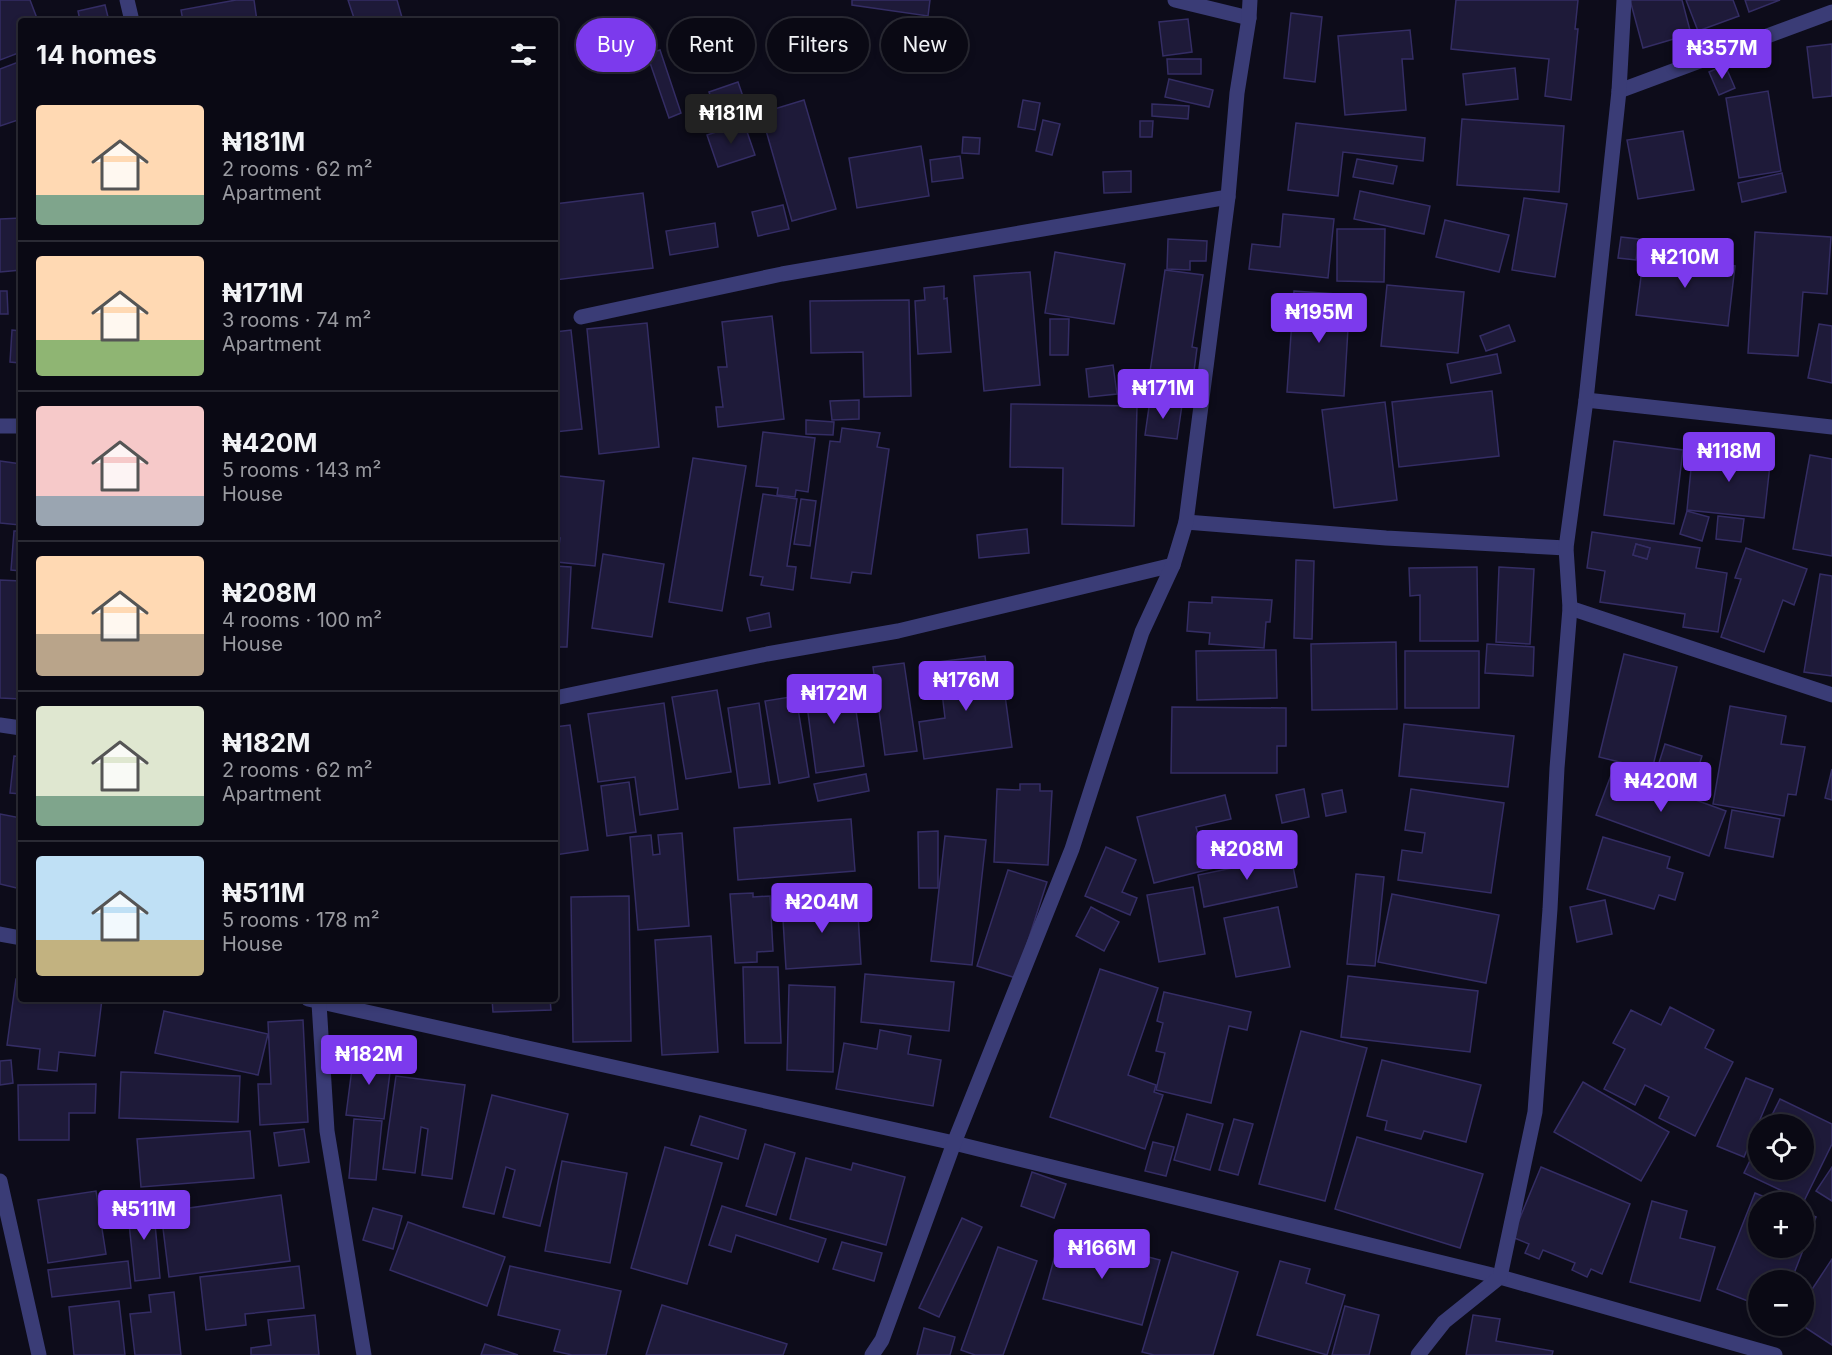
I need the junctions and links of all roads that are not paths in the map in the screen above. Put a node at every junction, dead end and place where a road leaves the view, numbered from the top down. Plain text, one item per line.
1 (127, 0) edge
2 (1175, 0) edge
3 (1250, 0) edge
4 (1624, 0) edge
5 (1832, 12) edge
6 (131, 18) edge
7 (1249, 18) junction
8 (1619, 91) junction
9 (1228, 196) junction
10 (581, 317) dead end
11 (1586, 400) junction
12 (0, 426) edge
13 (18, 426) edge
14 (1832, 427) edge
15 (1186, 522) junction
16 (1566, 548) junction
17 (1173, 565) junction
18 (1570, 608) junction
19 (1832, 695) edge
20 (558, 697) edge
21 (0, 725) edge
22 (18, 728) edge
23 (0, 934) edge
24 (18, 937) edge
25 (313, 1002) edge
26 (318, 1002) edge
27 (954, 1143) junction
28 (0, 1181) edge
29 (1500, 1277) junction
30 (39, 1355) edge
31 (364, 1355) edge
32 (872, 1355) edge
33 (1418, 1355) edge
34 (1775, 1355) edge

1 - 6 street
2 - 7 street
3 - 7 street
4 - 8 street
5 - 8 street
7 - 9 street
8 - 11 street
9 - 10 street
9 - 15 street
11 - 14 street
11 - 16 street
12 - 13 street
15 - 16 street
15 - 17 street
16 - 18 street
17 - 20 street
17 - 27 street
18 - 19 street
18 - 29 street
21 - 22 street
23 - 24 street
25 - 31 street
26 - 27 street
27 - 29 street
27 - 32 street
28 - 30 street
29 - 33 street
29 - 34 street

